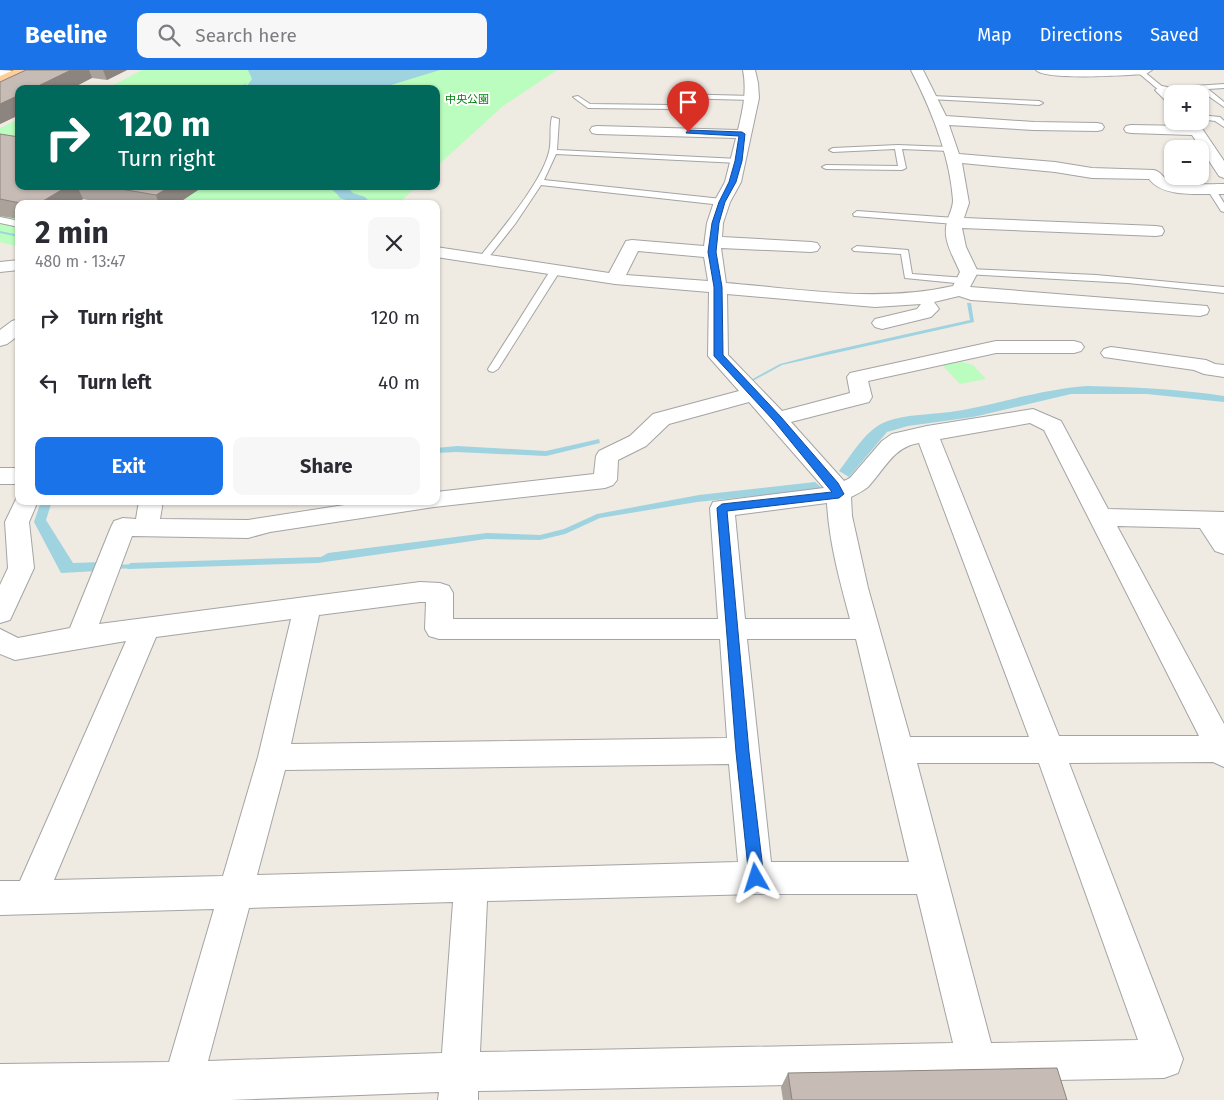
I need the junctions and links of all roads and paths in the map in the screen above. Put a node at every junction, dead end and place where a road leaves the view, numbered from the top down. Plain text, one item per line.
1 (749, 70) edge
2 (917, 70) edge
3 (1042, 70) edge
4 (1138, 70) edge
5 (1146, 70) edge
6 (1080, 72) edge
7 (1224, 86) edge
8 (1209, 87) edge
9 (1164, 92) edge
10 (1209, 93) edge
11 (576, 97) dead end
12 (752, 98) junction
13 (932, 98) junction
14 (1039, 103) dead end
15 (1224, 105) edge
16 (555, 119) dead end
17 (939, 120) junction
18 (1209, 120) edge
19 (1224, 125) edge
20 (1164, 126) edge
21 (1097, 127) dead end
22 (1132, 129) dead end
23 (597, 130) dead end
24 (1200, 130) edge
25 (742, 134) junction
26 (898, 147) junction
27 (832, 150) dead end
28 (554, 152) junction
29 (1217, 152) edge
30 (950, 153) junction
31 (739, 161) junction
32 (826, 166) dead end
33 (1224, 173) edge
34 (539, 182) junction
35 (1217, 189) edge
36 (722, 202) junction
37 (1224, 209) edge
38 (857, 214) dead end
39 (0, 220) edge
40 (955, 222) junction
41 (15, 223) edge
42 (1156, 231) dead end
43 (713, 247) junction
44 (811, 247) dead end
45 (857, 249) dead end
46 (440, 253) edge
47 (482, 260) junction
48 (555, 271) junction
49 (615, 279) junction
50 (965, 281) junction
51 (718, 287) junction
52 (1224, 290) edge
53 (925, 298) junction
54 (1200, 310) dead end
55 (882, 323) dead end
56 (15, 328) edge
57 (0, 340) edge
58 (1074, 347) dead end
59 (1111, 353) dead end
60 (493, 369) dead end
61 (1224, 371) edge
62 (753, 394) junction
63 (777, 419) junction
64 (926, 433) junction
65 (0, 476) edge
66 (15, 476) edge
67 (832, 484) junction
68 (440, 500) edge
69 (24, 505) edge
70 (150, 505) edge
71 (366, 506) edge
72 (270, 513) edge
73 (1101, 517) junction
74 (1215, 520) edge
75 (147, 527) junction
76 (1224, 545) edge
77 (307, 607) junction
78 (0, 613) edge
79 (146, 628) junction
80 (866, 629) junction
81 (734, 630) junction
82 (80, 636) junction
83 (0, 640) edge
84 (898, 750) junction
85 (1049, 750) junction
86 (1222, 751) edge
87 (743, 752) junction
88 (273, 757) junction
89 (756, 878) junction
90 (931, 878) junction
91 (471, 885) junction
92 (236, 892) junction
93 (15, 898) edge
94 (977, 1062) junction
95 (183, 1082) junction
96 (0, 1084) edge
97 (459, 1086) edge

1 - 12 street
2 - 13 street
3 - 6 street
4 - 5 street
4 - 6 street
4 - 9 lane
7 - 8 lane
10 - 15 lane
11 - 12 lane
12 - 25 street
13 - 14 lane
13 - 17 street
16 - 28 lane
17 - 21 street
17 - 30 street
18 - 19 lane
20 - 22 street
23 - 25 street
24 - 29 street
25 - 31 street
26 - 27 lane
26 - 30 lane
26 - 32 lane
28 - 31 lane
28 - 34 lane
29 - 33 street
30 - 35 street
30 - 40 street
31 - 36 street
34 - 36 lane
34 - 47 lane
35 - 37 lane
36 - 43 street
38 - 40 lane
39 - 41 lane
40 - 42 street
40 - 50 street
43 - 44 street
43 - 49 street
43 - 51 street
45 - 50 lane
46 - 47 street
47 - 48 street
48 - 49 street
48 - 60 lane
49 - 51 street
50 - 52 lane
50 - 53 street
50 - 54 street
51 - 53 street
51 - 62 street
53 - 55 street
56 - 57 street
58 - 63 street
59 - 61 street
62 - 63 street
62 - 68 street
63 - 67 street
64 - 67 street
64 - 73 street
64 - 85 street
65 - 66 street
67 - 80 street
67 - 81 street
69 - 78 street
70 - 75 street
71 - 72 street
72 - 75 street
73 - 74 street
73 - 86 street
74 - 76 street
75 - 82 street
77 - 79 street
77 - 81 street
77 - 88 street
79 - 82 street
79 - 93 street
80 - 81 street
80 - 84 street
81 - 87 street
82 - 83 street
84 - 85 street
84 - 90 street
85 - 86 street
85 - 94 street
87 - 88 street
87 - 89 street
88 - 92 street
89 - 90 street
89 - 91 street
90 - 94 street
91 - 92 street
91 - 97 street
92 - 93 street
92 - 95 street
94 - 97 street
95 - 96 street
95 - 97 street

